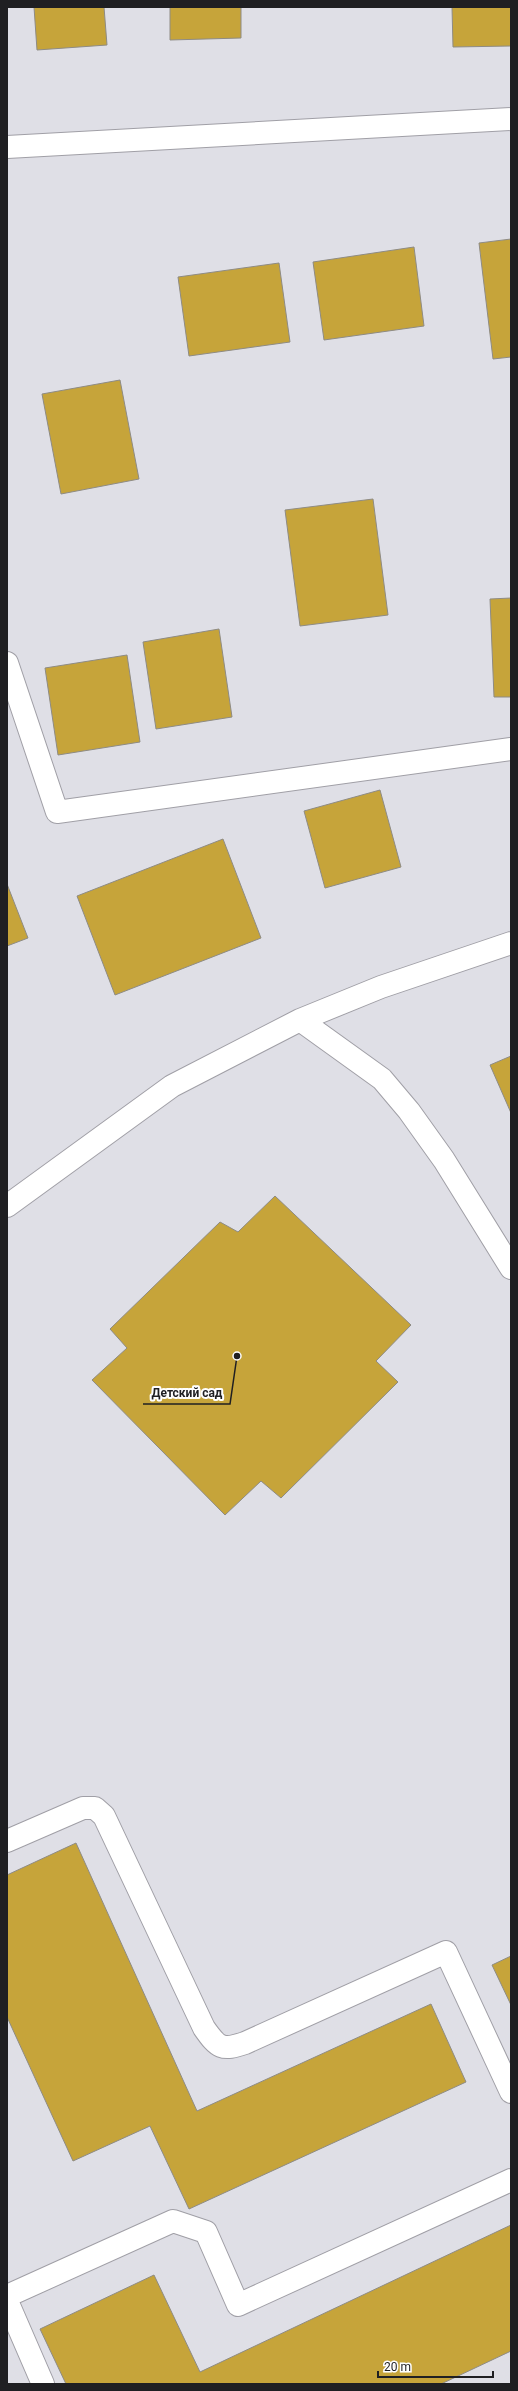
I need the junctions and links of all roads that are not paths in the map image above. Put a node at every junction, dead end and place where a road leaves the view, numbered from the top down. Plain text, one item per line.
1 (511, 119) edge
2 (7, 147) edge
3 (7, 663) edge
4 (511, 749) edge
5 (511, 943) edge
6 (300, 1020) junction
7 (7, 1206) edge
8 (511, 1268) edge
9 (7, 1841) edge
10 (511, 2092) edge
11 (511, 2180) edge
12 (7, 2296) edge
13 (7, 2300) edge
14 (43, 2384) edge

1 - 2 street
3 - 4 street
5 - 6 street
6 - 7 street
6 - 8 street
9 - 10 street
11 - 12 street
13 - 14 street

